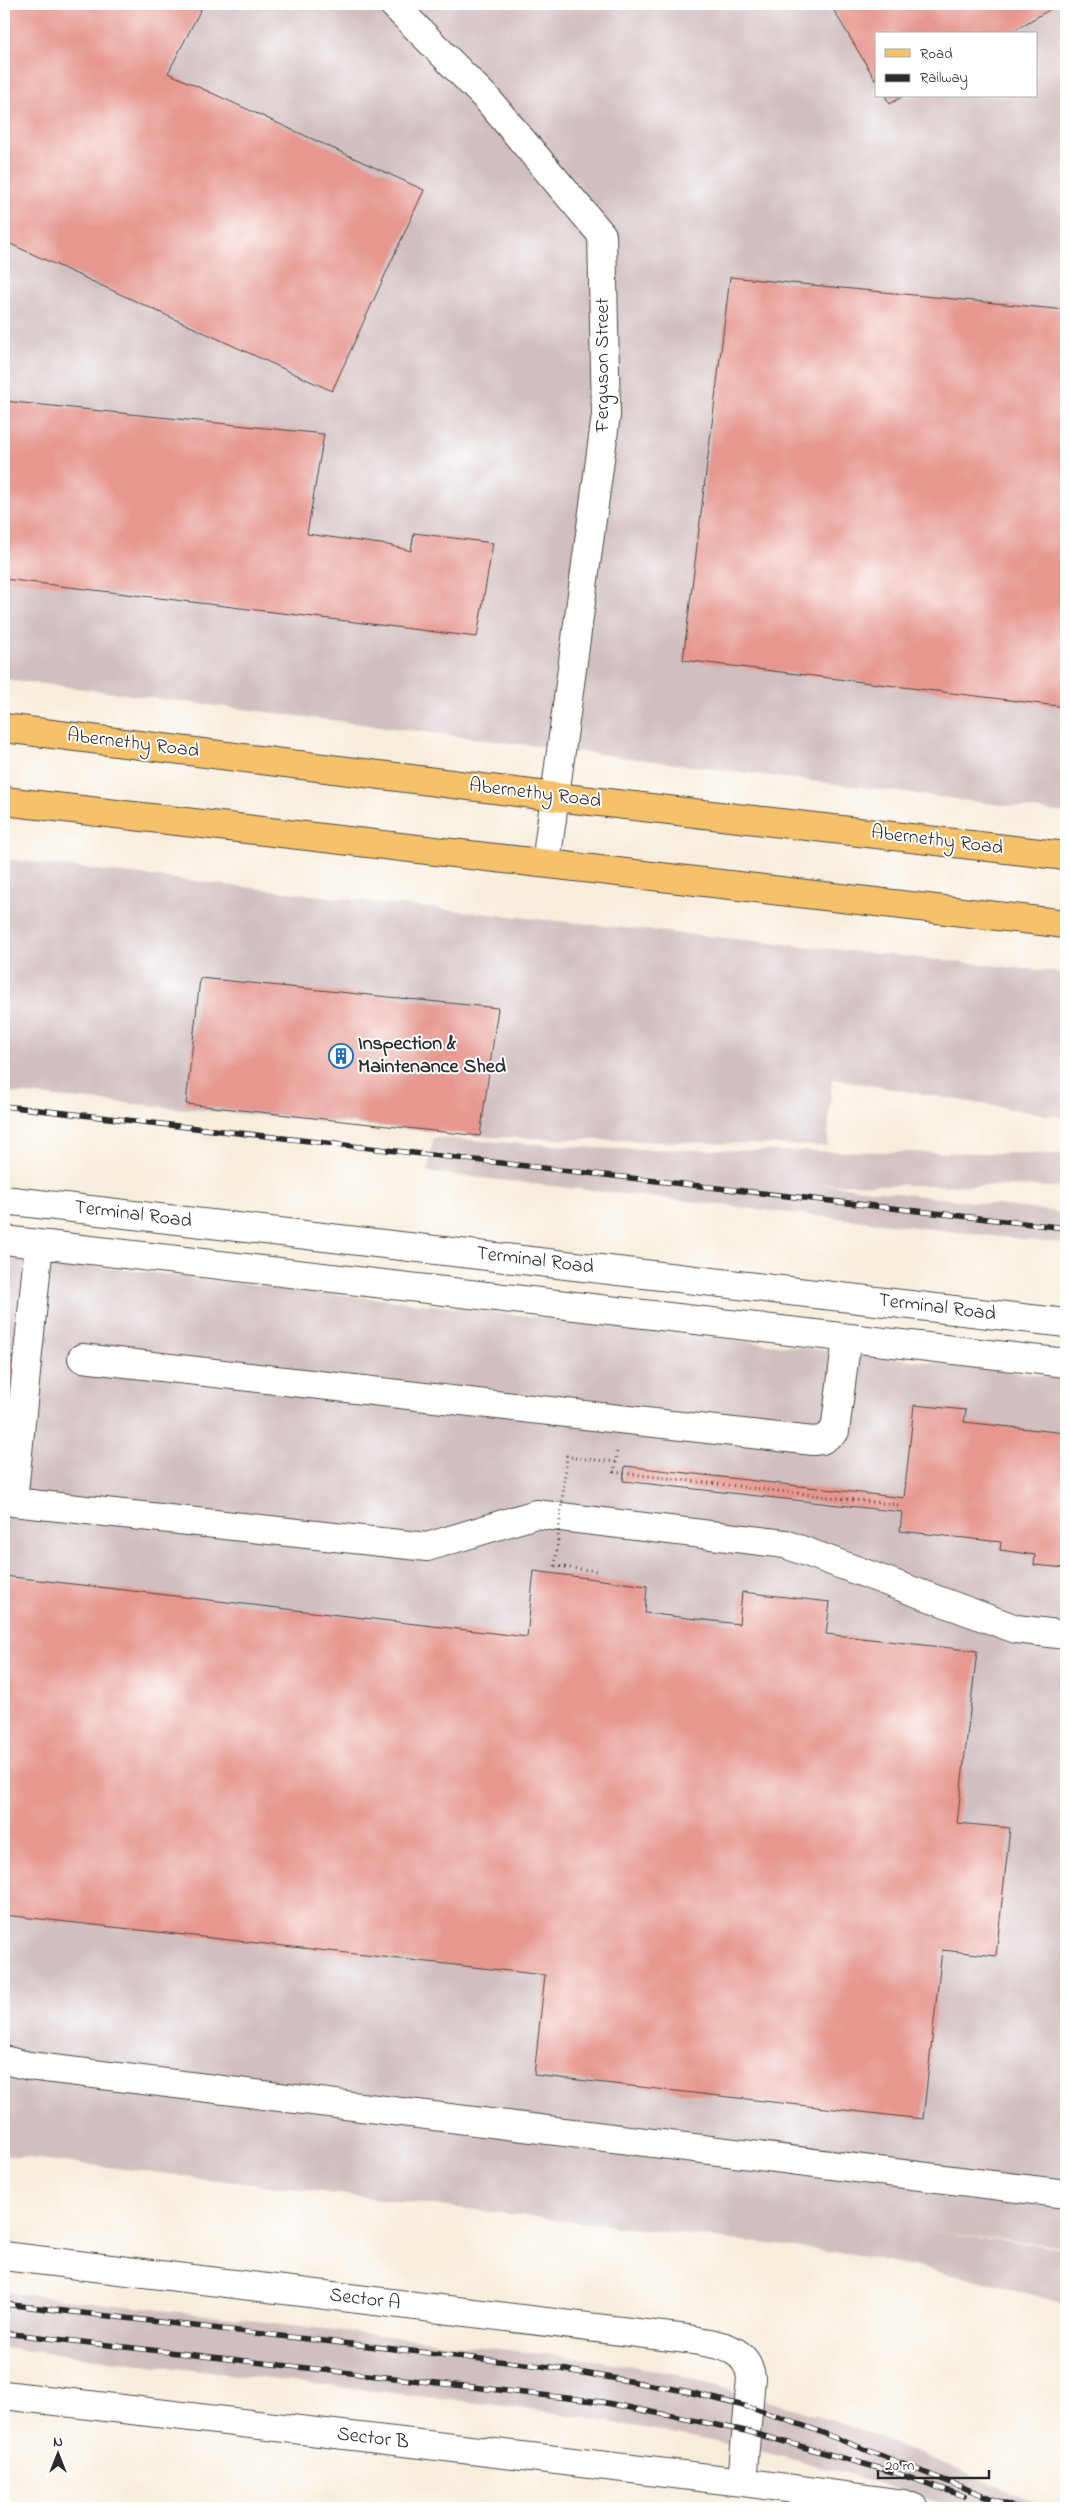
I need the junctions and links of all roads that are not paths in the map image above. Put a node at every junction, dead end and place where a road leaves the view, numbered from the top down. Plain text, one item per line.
1 (393, 4) edge
2 (4, 728) edge
3 (556, 797) junction
4 (4, 801) edge
5 (1066, 856) edge
6 (546, 863) junction
7 (1066, 924) edge
8 (4, 1200) edge
9 (4, 1240) edge
10 (39, 1244) junction
11 (1066, 1323) edge
12 (847, 1338) junction
13 (82, 1358) dead end
14 (1066, 1363) edge
15 (8, 1502) edge
16 (1066, 1635) edge
17 (4, 2060) edge
18 (1066, 2194) edge
19 (4, 2256) edge
20 (4, 2396) edge
21 (742, 2482) junction
22 (914, 2508) edge

1 - 3 street, Ferguson Street
2 - 3 main road, Abernethy Road
3 - 5 main road, Abernethy Road
3 - 6 street, Ferguson Street
4 - 6 main road
6 - 7 main road
8 - 11 street, Terminal Road
9 - 10 street
10 - 12 street
10 - 15 street
12 - 13 street
12 - 14 street
15 - 16 street
17 - 18 street
19 - 21 street, Sector A
20 - 21 street, Sector B
21 - 22 street, Sector B

